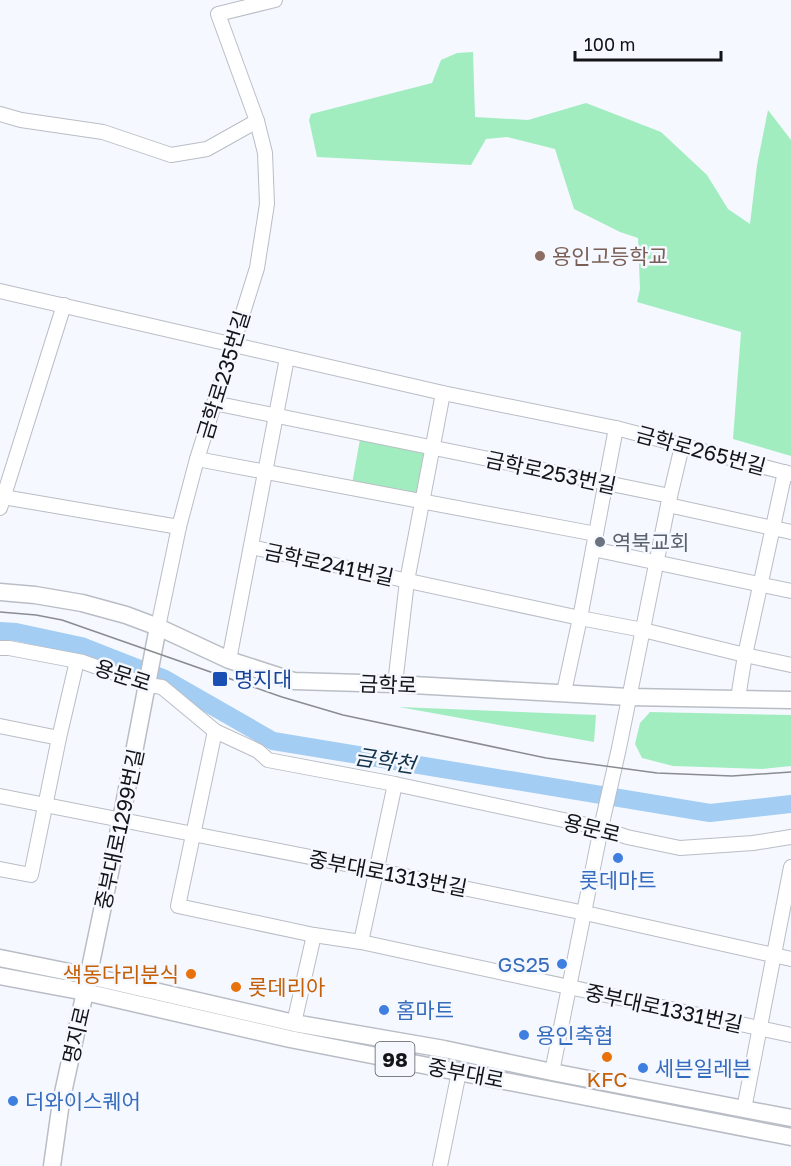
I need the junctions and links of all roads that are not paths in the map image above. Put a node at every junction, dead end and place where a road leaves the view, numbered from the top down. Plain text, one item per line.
1 (275, 0) edge
2 (0, 114) edge
3 (257, 122) junction
4 (0, 291) edge
5 (64, 305) junction
6 (232, 345) junction
7 (287, 358) junction
8 (443, 393) junction
9 (214, 403) junction
10 (276, 415) junction
11 (616, 428) junction
12 (682, 446) junction
13 (433, 447) junction
14 (197, 459) junction
15 (265, 472) junction
16 (788, 473) edge
17 (606, 483) junction
18 (422, 501) junction
19 (669, 501) junction
20 (2, 502) edge
21 (179, 527) junction
22 (773, 528) junction
23 (791, 532) edge
24 (596, 534) junction
25 (251, 547) junction
26 (593, 549) junction
27 (657, 562) junction
28 (407, 580) junction
29 (760, 584) junction
30 (791, 591) edge
31 (0, 592) edge
32 (580, 618) junction
33 (643, 630) junction
34 (157, 633) junction
35 (0, 648) edge
36 (745, 656) junction
37 (229, 660) junction
38 (77, 661) junction
39 (791, 665) edge
40 (148, 683) junction
41 (395, 684) junction
42 (564, 692) junction
43 (629, 697) junction
44 (738, 698) junction
45 (791, 700) edge
46 (0, 726) edge
47 (215, 731) junction
48 (58, 738) junction
49 (395, 784) junction
50 (0, 796) edge
51 (45, 805) junction
52 (121, 820) junction
53 (601, 828) junction
54 (192, 835) junction
55 (791, 837) edge
56 (791, 867) edge
57 (0, 869) edge
58 (376, 870) junction
59 (788, 895) edge
60 (585, 913) junction
61 (314, 935) junction
62 (361, 942) junction
63 (774, 956) junction
64 (0, 958) edge
65 (791, 959) edge
66 (0, 976) edge
67 (87, 984) junction
68 (568, 987) junction
69 (294, 1023) junction
70 (760, 1028) junction
71 (791, 1035) edge
72 (459, 1072) junction
73 (552, 1072) junction
74 (744, 1109) junction
75 (791, 1118) edge
76 (791, 1137) edge
77 (52, 1166) edge
78 (440, 1166) edge

1 - 3 street, 금학로235번길
2 - 3 street
3 - 6 street, 금학로235번길
4 - 5 street
5 - 6 street
5 - 20 street
6 - 7 street
6 - 9 street, 금학로235번길
7 - 8 street
7 - 10 street, 금학로241번길
8 - 11 street
8 - 13 street
9 - 10 street
9 - 14 street, 금학로235번길
10 - 13 street
10 - 15 street, 금학로241번길
11 - 12 street, 금학로265번길
11 - 17 street, 금학로265번길
12 - 16 street, 금학로265번길
12 - 19 street, 중부대로1331번길
13 - 17 street, 금학로253번길
13 - 18 street
14 - 15 street
14 - 21 street, 금학로235번길
15 - 18 street
15 - 25 street, 금학로241번길
16 - 22 street
17 - 19 street, 금학로253번길
17 - 24 street, 금학로265번길
18 - 24 street
18 - 28 street
19 - 22 street, 금학로253번길
19 - 27 street, 중부대로1331번길
20 - 21 street
21 - 34 street, 금학로235번길
22 - 23 street, 금학로253번길
22 - 29 street
24 - 26 street, 금학로265번길
25 - 28 street, 금학로241번길
25 - 37 street, 금학로241번길
26 - 27 street
26 - 32 street, 금학로265번길
27 - 29 street
27 - 33 street, 중부대로1331번길
28 - 32 street
28 - 41 street
29 - 30 street
29 - 36 street
31 - 34 main road, 금학로
32 - 33 street
32 - 42 street, 금학로265번길
33 - 36 street
33 - 43 street, 중부대로1331번길
34 - 37 main road, 금학로
34 - 40 main road, 중부대로1299번길
35 - 38 street, 용문로
36 - 39 street
36 - 44 street
37 - 41 main road, 금학로
38 - 40 street, 용문로
38 - 48 street, 용문로
40 - 47 street, 용문로
40 - 52 main road, 중부대로1299번길
41 - 42 main road, 금학로
42 - 43 main road, 금학로
43 - 44 main road, 금학로
43 - 53 street, 중부대로1331번길
44 - 45 main road, 금학로
46 - 48 street
47 - 49 street, 용문로
47 - 54 street
48 - 51 street, 용문로
49 - 53 street, 용문로
49 - 58 street
50 - 51 street, 중부대로1313번길
51 - 52 street, 중부대로1313번길
51 - 57 street, 용문로
52 - 54 street, 중부대로1313번길
52 - 67 main road, 중부대로1299번길
53 - 55 street, 용문로
53 - 60 street, 중부대로1331번길
54 - 58 street, 중부대로1313번길
54 - 61 street
56 - 59 street
58 - 60 street, 중부대로1313번길
58 - 62 street
59 - 63 street
60 - 63 street
60 - 68 street, 중부대로1331번길
61 - 62 street
61 - 69 street
62 - 68 street
63 - 65 street
63 - 70 street
64 - 67 main road, 중부대로 / 98
66 - 67 main road, 중부대로 / 98
67 - 69 main road, 중부대로 / 98
67 - 72 main road, 중부대로 / 98
67 - 77 main road, 명지로
68 - 70 street, 중부대로1331번길
68 - 73 street, 중부대로1331번길
69 - 73 main road, 중부대로 / 98
70 - 71 street, 중부대로1331번길
70 - 74 street
72 - 76 main road, 중부대로 / 98
72 - 78 street
73 - 74 main road, 중부대로 / 98
74 - 75 main road, 중부대로 / 98

